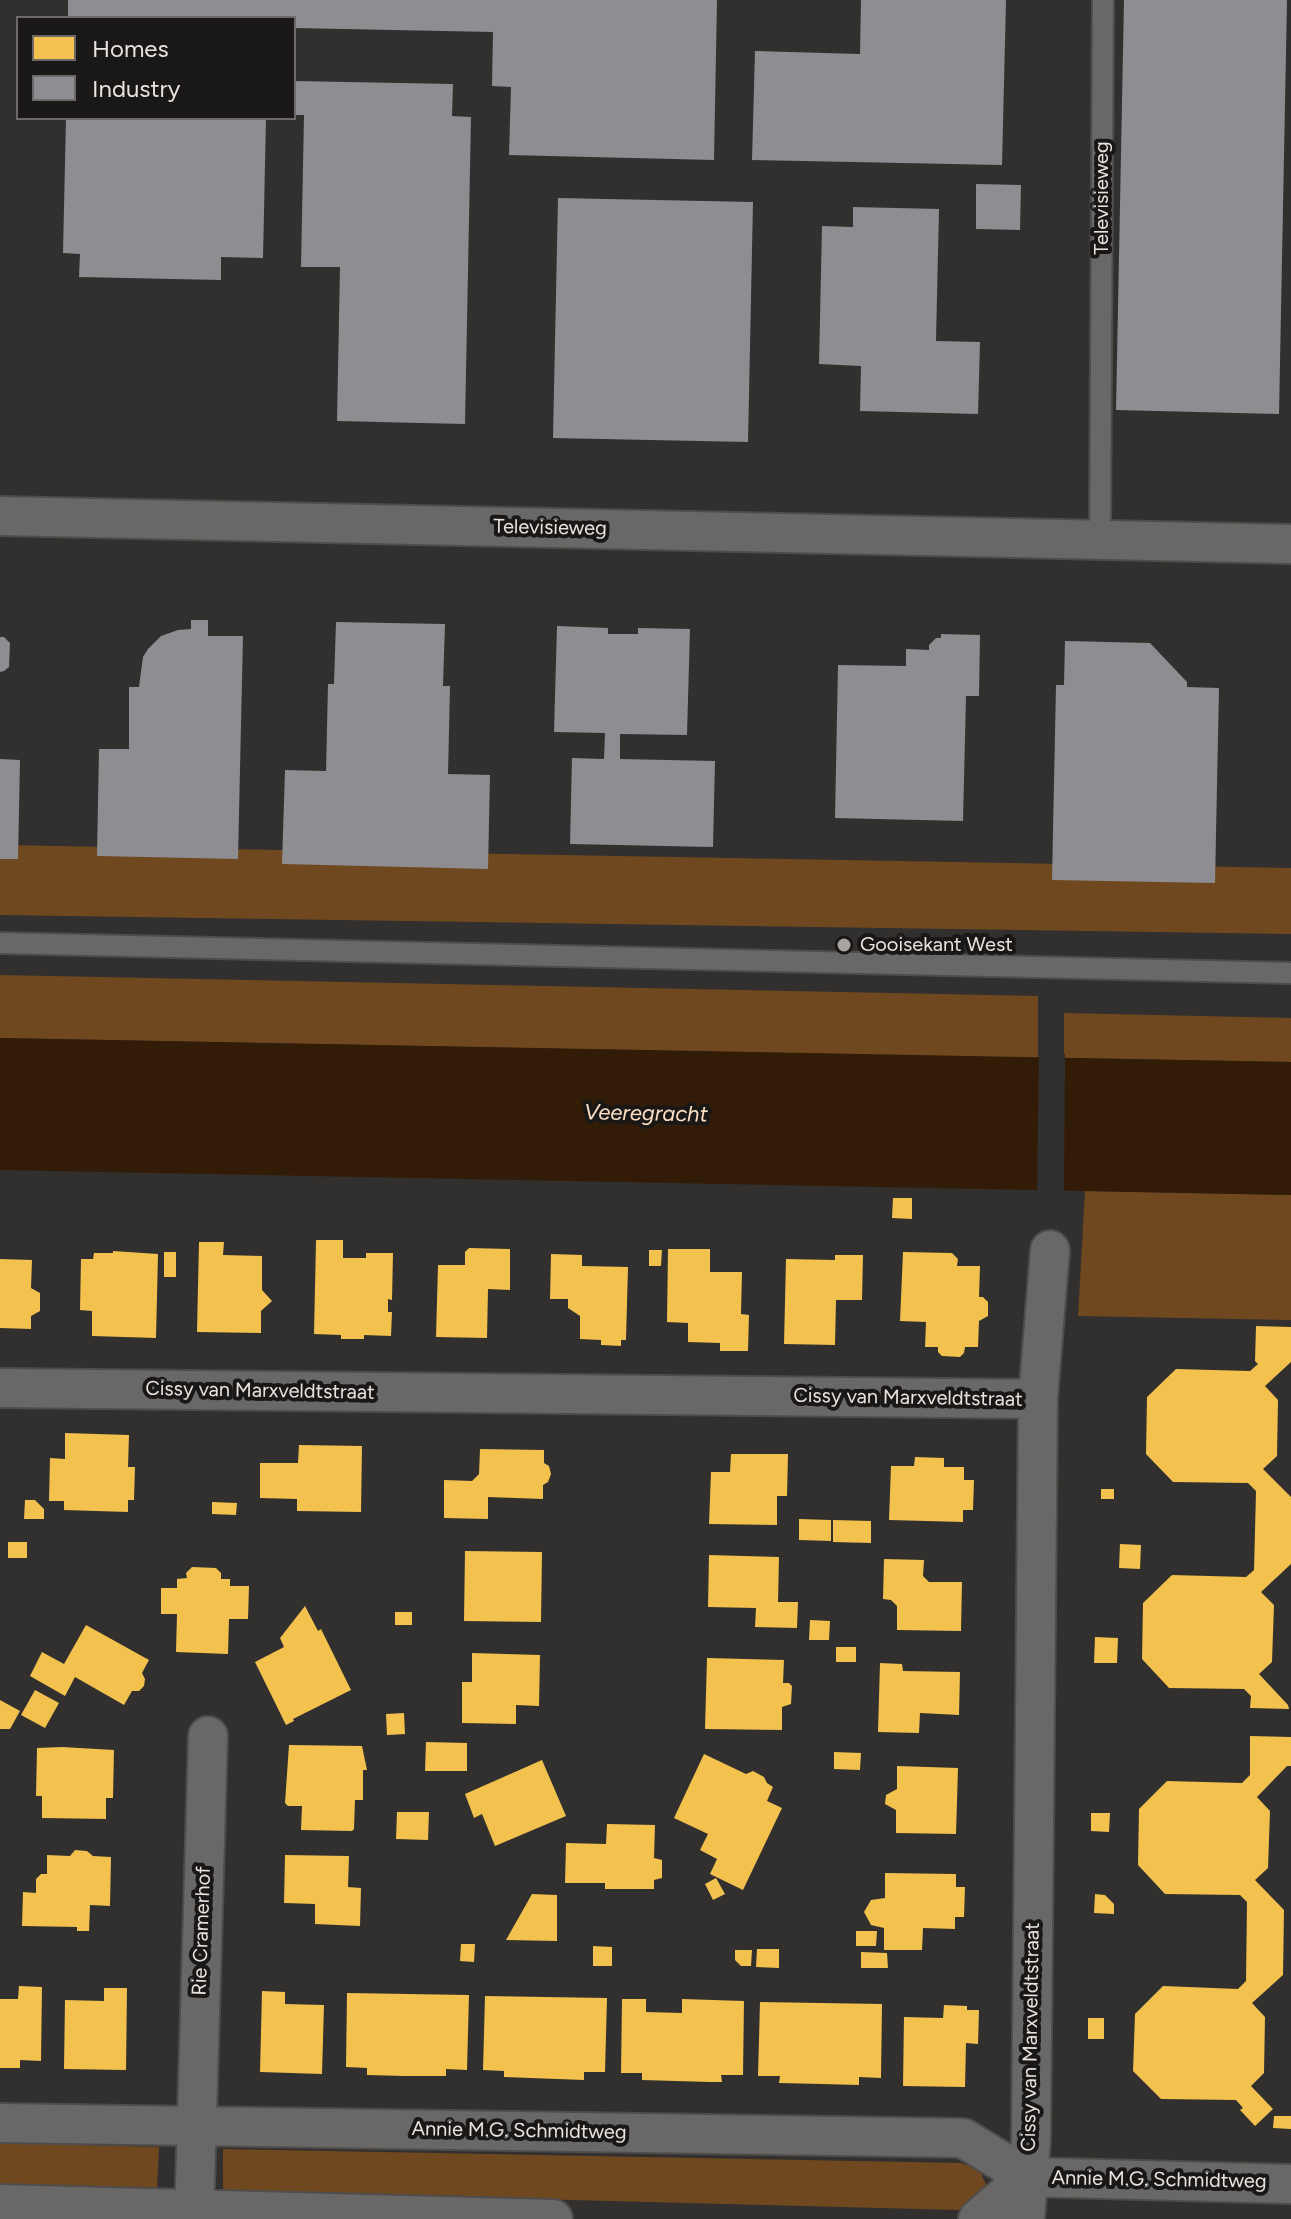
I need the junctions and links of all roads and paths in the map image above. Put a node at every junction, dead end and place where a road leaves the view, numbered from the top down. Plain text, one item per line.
1 (1103, 0) edge
2 (0, 516) edge
3 (1100, 541) junction
4 (1291, 544) edge
5 (0, 943) edge
6 (1291, 973) edge
7 (1050, 1250) dead end
8 (0, 1388) edge
9 (1038, 1399) junction
10 (208, 1736) dead end
11 (0, 2123) edge
12 (195, 2126) junction
13 (1027, 2177) junction
14 (1291, 2184) edge
15 (0, 2204) edge
16 (195, 2214) edge
17 (553, 2219) edge
18 (978, 2219) edge
19 (1025, 2219) edge

1 - 3 lane, Televisieweg
2 - 3 street, Televisieweg
3 - 4 street, Televisieweg
5 - 6 lane
7 - 9 street
8 - 9 street, Cissy van Marxveldtstraat
9 - 13 street, Cissy van Marxveldtstraat
10 - 12 street, Rie Cramerhof
11 - 12 street, Annie M.G. Schmidtweg
12 - 13 street, Annie M.G. Schmidtweg
12 - 16 street, Rie Cramerhof
13 - 14 street, Annie M.G. Schmidtweg
13 - 18 street, Annie M.G. Schmidtweg
13 - 19 street, Cissy van Marxveldtstraat
15 - 16 street
16 - 17 street

